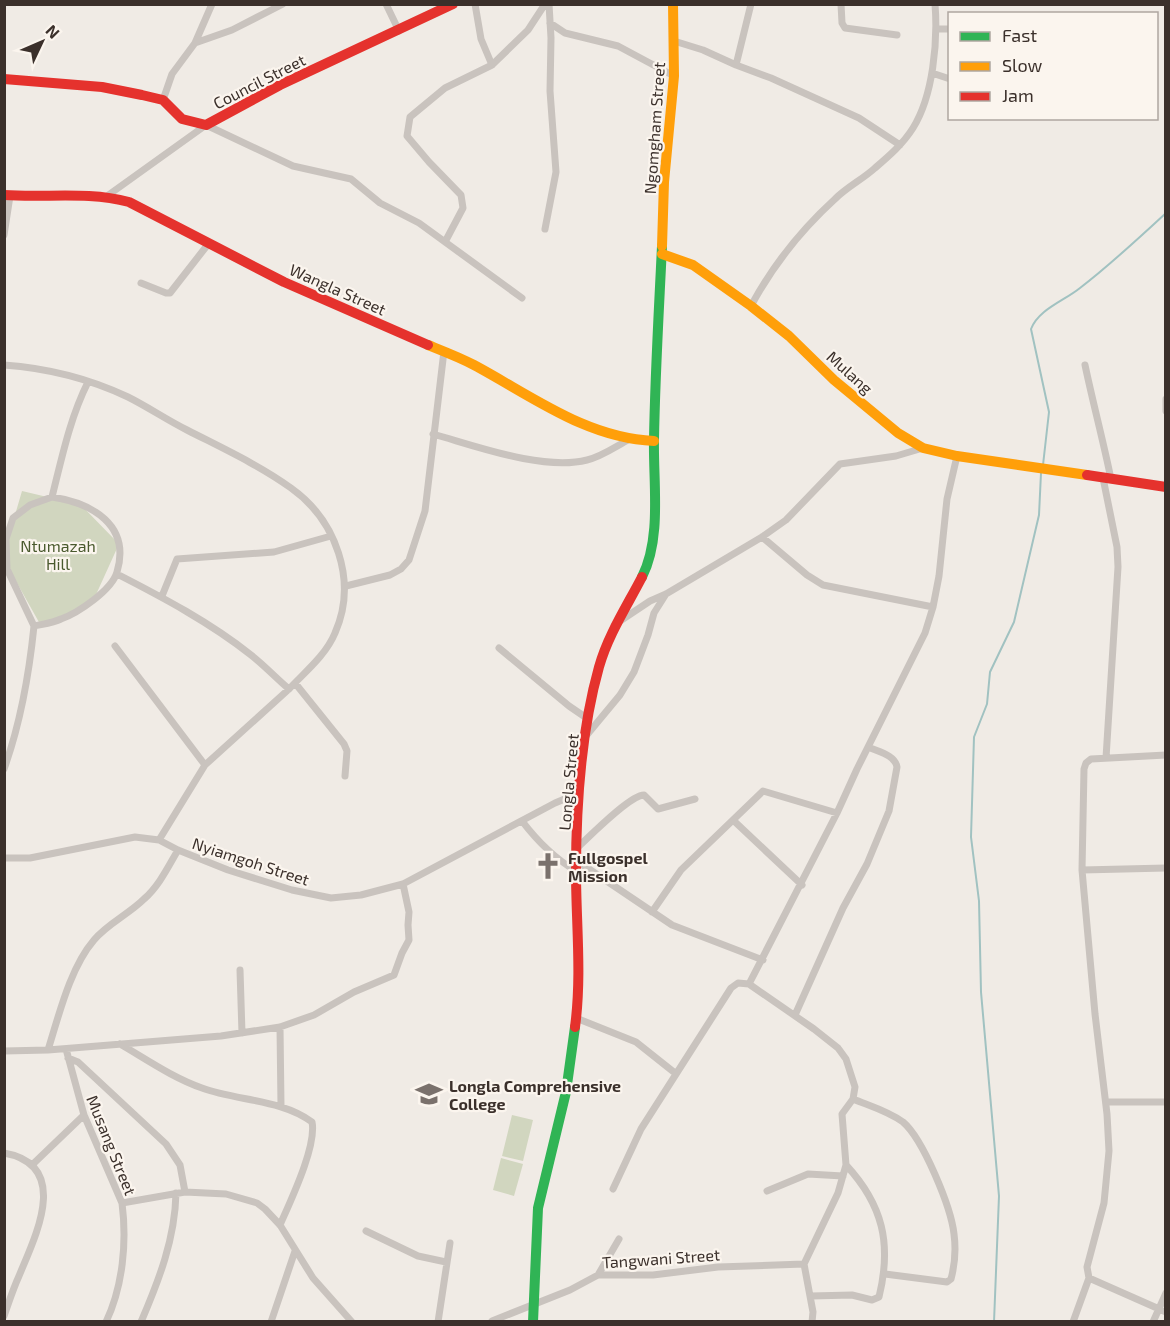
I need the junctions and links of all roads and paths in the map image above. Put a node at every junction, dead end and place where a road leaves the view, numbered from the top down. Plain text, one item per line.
1 (212, 4) edge
2 (283, 4) edge
3 (386, 4) edge
4 (453, 4) edge
5 (475, 4) edge
6 (547, 4) edge
7 (673, 4) edge
8 (751, 4) edge
9 (841, 4) edge
10 (935, 4) edge
11 (550, 23) junction
12 (937, 29) junction
13 (948, 29) edge
14 (399, 31) junction
15 (565, 33) junction
16 (897, 35) dead end
17 (551, 38) junction
18 (674, 41) junction
19 (195, 43) junction
20 (492, 64) junction
21 (736, 65) junction
22 (932, 73) junction
23 (674, 76) junction
24 (948, 78) edge
25 (4, 80) edge
26 (163, 100) junction
27 (206, 124) junction
28 (900, 145) junction
29 (7, 195) edge
30 (107, 196) junction
31 (545, 229) dead end
32 (4, 235) edge
33 (445, 242) junction
34 (209, 243) junction
35 (662, 254) junction
36 (141, 283) dead end
37 (522, 298) dead end
38 (751, 306) junction
39 (444, 351) junction
40 (4, 365) edge
41 (1085, 365) dead end
42 (88, 382) junction
43 (1166, 399) edge
44 (1166, 411) edge
45 (433, 434) junction
46 (629, 440) junction
47 (654, 441) junction
48 (923, 448) junction
49 (957, 456) junction
50 (1107, 478) junction
51 (1166, 487) edge
52 (52, 497) junction
53 (4, 513) edge
54 (13, 518) junction
55 (331, 536) junction
56 (762, 537) junction
57 (117, 574) junction
58 (346, 586) junction
59 (666, 594) junction
60 (162, 596) junction
61 (933, 607) junction
62 (618, 622) junction
63 (34, 626) junction
64 (115, 646) dead end
65 (499, 648) dead end
66 (295, 683) junction
67 (289, 689) junction
68 (588, 719) junction
69 (586, 736) junction
70 (868, 747) junction
71 (1166, 755) edge
72 (1106, 758) junction
73 (205, 765) junction
74 (4, 769) edge
75 (345, 776) dead end
76 (579, 793) junction
77 (695, 799) dead end
78 (837, 813) junction
79 (733, 820) junction
80 (522, 821) junction
81 (159, 840) junction
82 (577, 848) junction
83 (178, 850) junction
84 (4, 858) edge
85 (577, 866) junction
86 (1166, 868) edge
87 (1082, 870) junction
88 (402, 884) junction
89 (802, 885) junction
90 (652, 912) junction
91 (763, 960) junction
92 (240, 970) dead end
93 (749, 984) junction
94 (795, 1016) junction
95 (576, 1018) junction
96 (280, 1027) junction
97 (242, 1033) junction
98 (119, 1043) junction
99 (66, 1049) junction
100 (48, 1050) junction
101 (4, 1051) edge
102 (68, 1058) junction
103 (675, 1073) junction
104 (853, 1099) junction
105 (1106, 1102) junction
106 (1166, 1102) edge
107 (281, 1106) junction
108 (84, 1115) junction
109 (4, 1153) edge
110 (32, 1165) junction
111 (846, 1165) junction
112 (843, 1176) junction
113 (613, 1189) dead end
114 (768, 1191) dead end
115 (185, 1192) junction
116 (176, 1193) junction
117 (122, 1203) junction
118 (280, 1225) junction
119 (366, 1231) dead end
120 (619, 1239) dead end
121 (450, 1243) dead end
122 (295, 1251) junction
123 (446, 1262) junction
124 (804, 1264) junction
125 (885, 1274) junction
126 (598, 1275) junction
127 (1089, 1278) junction
128 (1166, 1293) edge
129 (811, 1296) junction
130 (533, 1305) junction
131 (1163, 1310) edge
132 (4, 1316) edge
133 (492, 1321) edge
134 (106, 1322) edge
135 (141, 1322) edge
136 (271, 1322) edge
137 (352, 1322) edge
138 (438, 1322) edge
139 (533, 1322) edge
140 (812, 1322) edge
141 (1073, 1322) edge
142 (1153, 1322) edge

1 - 19 street
2 - 19 street
3 - 14 street
4 - 14 main road, Council Street
5 - 20 street
6 - 11 street
6 - 20 street
7 - 18 main road, Ngomgham Street
8 - 21 street
9 - 16 street
10 - 12 street
11 - 15 street
11 - 17 street
12 - 13 street
12 - 22 street
14 - 27 main road, Council Street
15 - 17 street
15 - 23 street
17 - 31 street
18 - 21 street
18 - 23 main road, Ngomgham Street
19 - 26 street
20 - 33 street
21 - 28 street
22 - 24 street
22 - 28 street
23 - 35 main road, Ngomgham Street
25 - 26 main road, Council Street
26 - 27 main road, Council Street
27 - 30 street
27 - 33 street
28 - 38 street
29 - 30 main road, Wangla Street
29 - 32 street
30 - 34 main road, Wangla Street
33 - 37 street
34 - 36 street
34 - 39 main road, Wangla Street
35 - 38 main road, Mulang
35 - 47 main road, Longla Street
38 - 48 main road, Mulang
39 - 45 street
39 - 46 main road, Wangla Street
40 - 42 street
41 - 50 street
42 - 52 street
42 - 55 street
43 - 44 street
45 - 46 street
45 - 58 street
46 - 47 main road, Wangla Street
47 - 62 main road, Longla Street
48 - 49 main road, Mulang
48 - 56 street
49 - 50 main road, Mulang
49 - 61 street
50 - 51 main road, Mulang
50 - 72 street
52 - 54 street
52 - 57 street
53 - 54 street
54 - 63 street
55 - 58 street
55 - 60 street
56 - 59 street
56 - 61 street
57 - 60 street
57 - 63 street
58 - 66 street
59 - 62 street
59 - 69 street
60 - 67 street
61 - 70 street
62 - 68 main road, Longla Street
63 - 74 street
64 - 73 street
65 - 68 street
66 - 67 street
66 - 75 street
67 - 73 street
68 - 69 main road, Longla Street
69 - 76 main road, Longla Street
70 - 78 street
70 - 94 street
71 - 72 street
72 - 87 street
73 - 81 street
76 - 80 street, Nyiamgoh Street
76 - 82 main road, Longla Street
77 - 82 street
78 - 79 street
78 - 89 street
79 - 89 street
79 - 90 street
80 - 85 street
80 - 88 street, Nyiamgoh Street
81 - 83 street, Nyiamgoh Street
81 - 84 street, Nyiamgoh Street
82 - 85 main road, Longla Street
83 - 88 street, Nyiamgoh Street
83 - 100 street
85 - 90 street
85 - 95 main road, Longla Street
86 - 87 street
87 - 105 street
88 - 96 street
89 - 91 street
90 - 91 street
91 - 93 street
92 - 97 street
93 - 94 street
93 - 103 street
94 - 104 street
95 - 103 street
95 - 130 main road, Longla Street
96 - 97 street
96 - 107 street
97 - 98 street
98 - 99 street
98 - 107 street
99 - 100 street
99 - 102 street, Musang Street
100 - 101 street
102 - 108 street, Musang Street
102 - 115 street
103 - 113 street
104 - 111 street
104 - 125 street
105 - 106 street
105 - 127 street
107 - 118 street
108 - 110 street
108 - 117 street, Musang Street
109 - 110 street
110 - 132 street
111 - 112 street
111 - 125 street
112 - 114 street
112 - 124 street
115 - 116 street
115 - 118 street
116 - 117 street
116 - 135 street
117 - 134 street, Musang Street
118 - 122 street
119 - 123 street
120 - 126 street
121 - 123 street
122 - 136 street
122 - 137 street
123 - 138 street
124 - 126 street, Tangwani Street
124 - 129 street
125 - 129 street
126 - 130 street, Tangwani Street
127 - 131 street
127 - 141 street
128 - 131 street
129 - 140 street
130 - 133 street, Tangwani Street
130 - 139 main road, Longla Street
131 - 142 street

